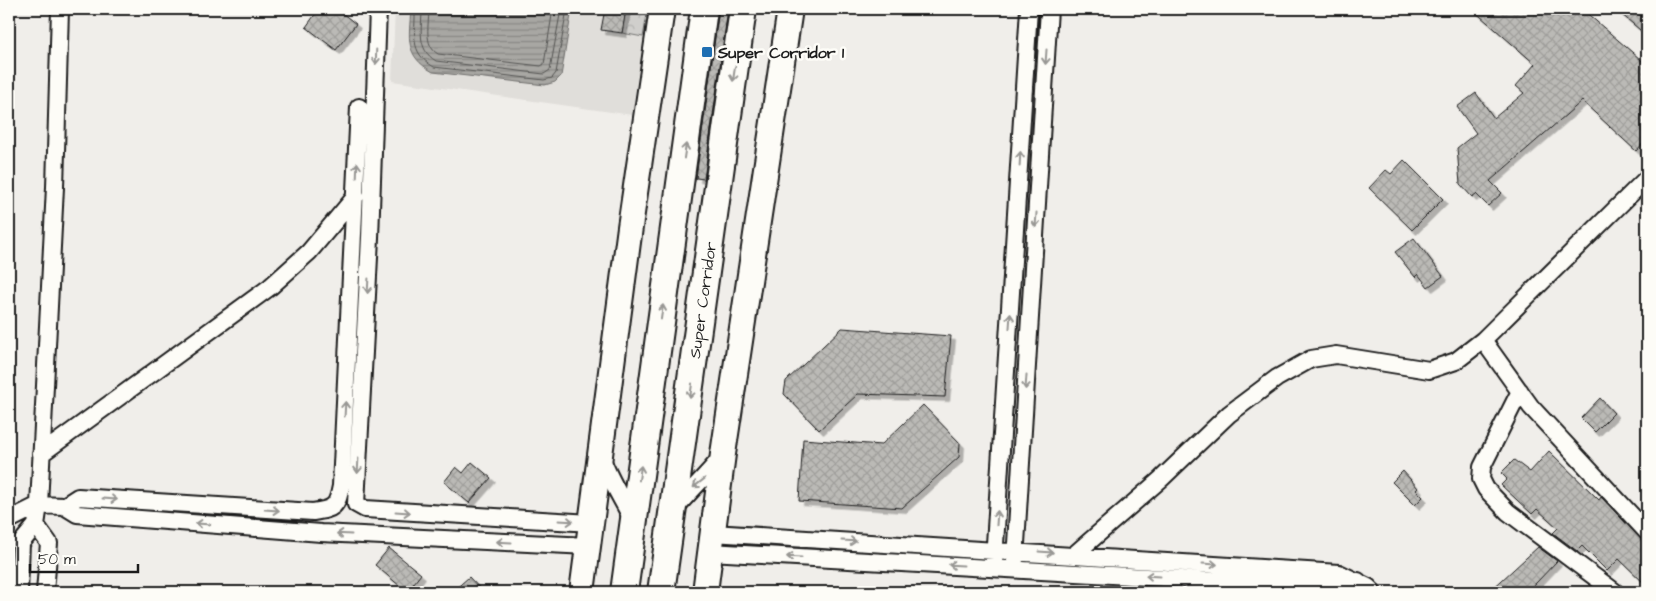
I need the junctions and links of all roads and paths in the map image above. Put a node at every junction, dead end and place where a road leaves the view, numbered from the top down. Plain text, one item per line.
1 (60, 9) edge
2 (378, 9) edge
3 (662, 9) edge
4 (704, 9) edge
5 (743, 9) edge
6 (790, 9) edge
7 (1029, 9) edge
8 (1049, 9) edge
9 (359, 107) dead end
10 (1647, 178) edge
11 (356, 196) junction
12 (1483, 340) junction
13 (1520, 391) junction
14 (41, 454) junction
15 (600, 454) junction
16 (723, 454) junction
17 (39, 505) junction
18 (64, 506) junction
19 (673, 511) junction
20 (9, 520) edge
21 (633, 521) junction
22 (591, 523) junction
23 (36, 525) junction
24 (1647, 532) edge
25 (711, 543) junction
26 (588, 546) junction
27 (995, 549) junction
28 (1015, 550) junction
29 (1074, 554) junction
30 (993, 567) junction
31 (1015, 568) junction
32 (1358, 582) junction
33 (19, 592) edge
34 (45, 592) edge
35 (582, 592) edge
36 (624, 592) edge
37 (661, 592) edge
38 (705, 592) edge
39 (1373, 592) edge
40 (1615, 592) edge

1 - 14 street
2 -> 22 street
3 - 15 street
21 -> 4 main road
5 -> 19 main road, Super Corridor
6 - 16 street
27 -> 7 street
8 -> 28 street
11 -> 9 street
10 - 12 street
11 - 14 street
18 -> 11 street
12 - 13 street
12 - 29 street
13 - 24 street
13 - 40 street
14 - 17 street
15 - 21 street
15 - 22 street
16 -> 19 street
16 - 25 street
17 - 18 street
17 - 20 street
17 - 23 street
26 -> 18 street
19 - 37 main road, Super Corridor
21 - 36 main road
22 - 26 street
23 - 33 street
23 - 34 street
25 -> 27 street
30 -> 25 street
25 - 38 street
26 - 35 street
27 - 28 street
27 - 30 street
28 -> 29 street
28 - 31 street
29 -> 32 street
30 - 31 street
32 -> 31 street
32 - 39 street

